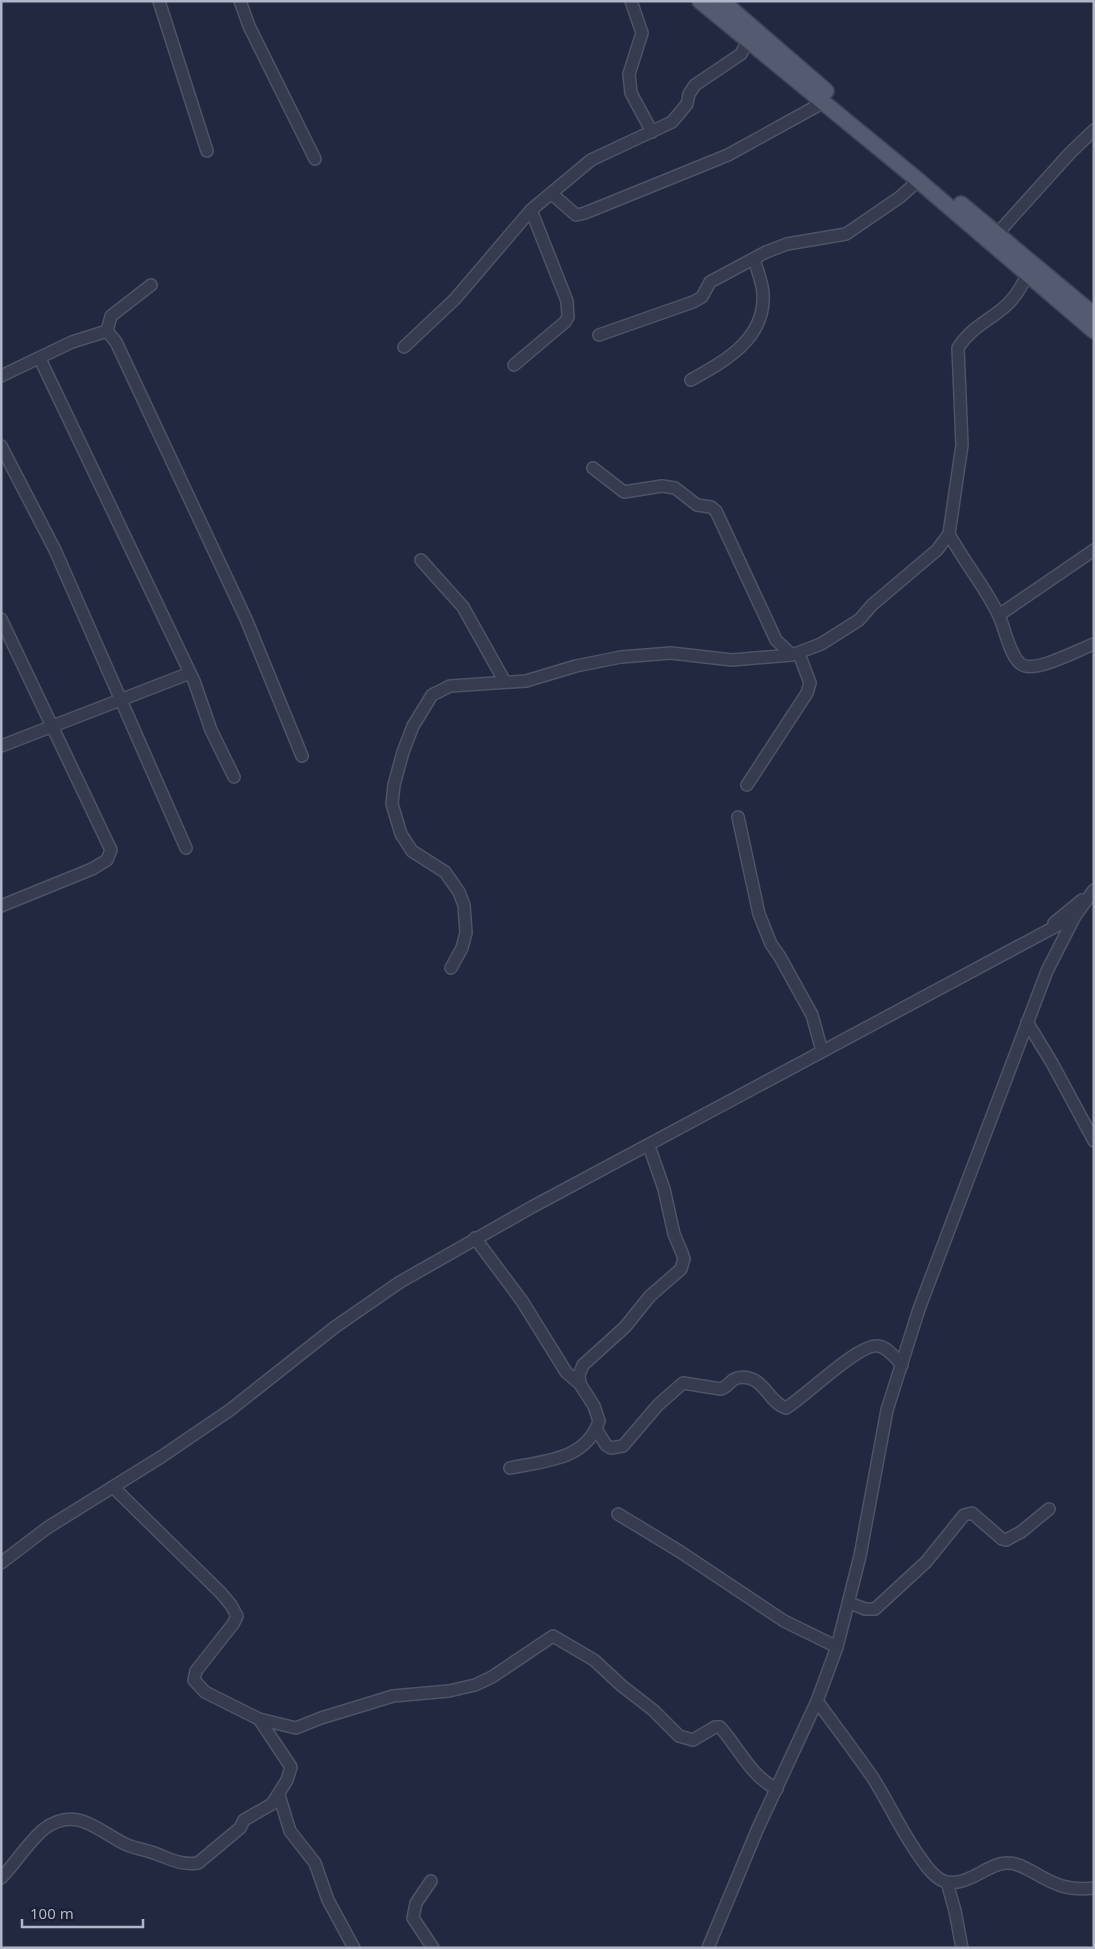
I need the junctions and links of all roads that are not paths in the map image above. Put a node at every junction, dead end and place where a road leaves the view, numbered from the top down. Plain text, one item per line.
1 (159, 1) edge
2 (240, 1) edge
3 (631, 1) edge
4 (700, 1) edge
5 (722, 1) edge
6 (739, 25) junction
7 (748, 40) junction
8 (824, 102) junction
9 (1094, 130) edge
10 (652, 132) junction
11 (207, 151) dead end
12 (315, 159) dead end
13 (918, 180) junction
14 (552, 194) junction
15 (531, 210) junction
16 (997, 234) junction
17 (754, 259) junction
18 (1027, 274) junction
19 (151, 285) dead end
20 (1094, 315) edge
21 (107, 331) junction
22 (1094, 331) edge
23 (599, 335) dead end
24 (404, 347) dead end
25 (40, 359) junction
26 (514, 365) dead end
27 (1, 376) edge
28 (690, 380) dead end
29 (1, 446) edge
30 (593, 468) dead end
31 (949, 534) junction
32 (1094, 550) edge
33 (421, 560) dead end
34 (999, 615) junction
35 (1, 619) edge
36 (1094, 644) edge
37 (795, 655) junction
38 (190, 673) junction
39 (505, 682) junction
40 (122, 700) junction
41 (52, 725) junction
42 (1, 746) edge
43 (302, 756) dead end
44 (234, 777) dead end
45 (747, 785) dead end
46 (738, 817) dead end
47 (186, 848) dead end
48 (1093, 891) edge
49 (1, 906) edge
50 (1075, 916) junction
51 (1045, 931) junction
52 (451, 968) dead end
53 (1026, 1022) junction
54 (822, 1052) junction
55 (1094, 1140) edge
56 (649, 1146) junction
57 (475, 1238) junction
58 (902, 1365) junction
59 (580, 1384) junction
60 (596, 1429) junction
61 (510, 1468) dead end
62 (113, 1487) junction
63 (1049, 1509) dead end
64 (618, 1514) dead end
65 (1, 1563) edge
66 (850, 1603) junction
67 (837, 1646) junction
68 (817, 1701) junction
69 (259, 1719) junction
70 (777, 1789) junction
71 (279, 1794) junction
72 (1, 1878) edge
73 (431, 1881) dead end
74 (947, 1882) junction
75 (1094, 1888) edge
76 (354, 1948) edge
77 (433, 1948) edge
78 (708, 1948) edge
79 (962, 1948) edge

1 - 11 street
2 - 12 street
3 - 10 street
4 - 6 main road
5 - 6 main road
6 - 7 main road
6 - 16 main road
7 - 8 main road
7 - 10 street
8 - 13 main road
8 - 14 street
9 - 16 street
10 - 14 street
13 - 17 street
13 - 18 main road
14 - 15 street
15 - 24 street
15 - 26 street
16 - 20 main road
17 - 23 street
17 - 28 street
18 - 22 main road
18 - 31 street
19 - 21 street
21 - 25 street
21 - 43 street
25 - 27 street
25 - 38 street
29 - 40 street
30 - 37 street
31 - 34 street
31 - 37 street
32 - 34 street
33 - 39 street
34 - 36 street
35 - 41 street
37 - 39 street
37 - 45 street
38 - 40 street
38 - 44 street
39 - 52 street
40 - 41 street
40 - 47 street
41 - 42 street
41 - 49 street
46 - 54 street
48 - 50 street
48 - 51 street
50 - 51 street
50 - 53 street
51 - 54 street
53 - 55 street
53 - 58 street
54 - 56 street
56 - 57 street
56 - 59 street
57 - 59 street
57 - 62 street
58 - 60 street
58 - 66 street
59 - 60 street
60 - 61 street
62 - 65 street
62 - 69 street
63 - 66 street
64 - 67 street
66 - 67 street
67 - 68 street
68 - 70 street
68 - 74 street
69 - 70 street
69 - 71 street
70 - 78 street
71 - 72 street
71 - 76 street
73 - 77 street
74 - 75 street
74 - 79 street

